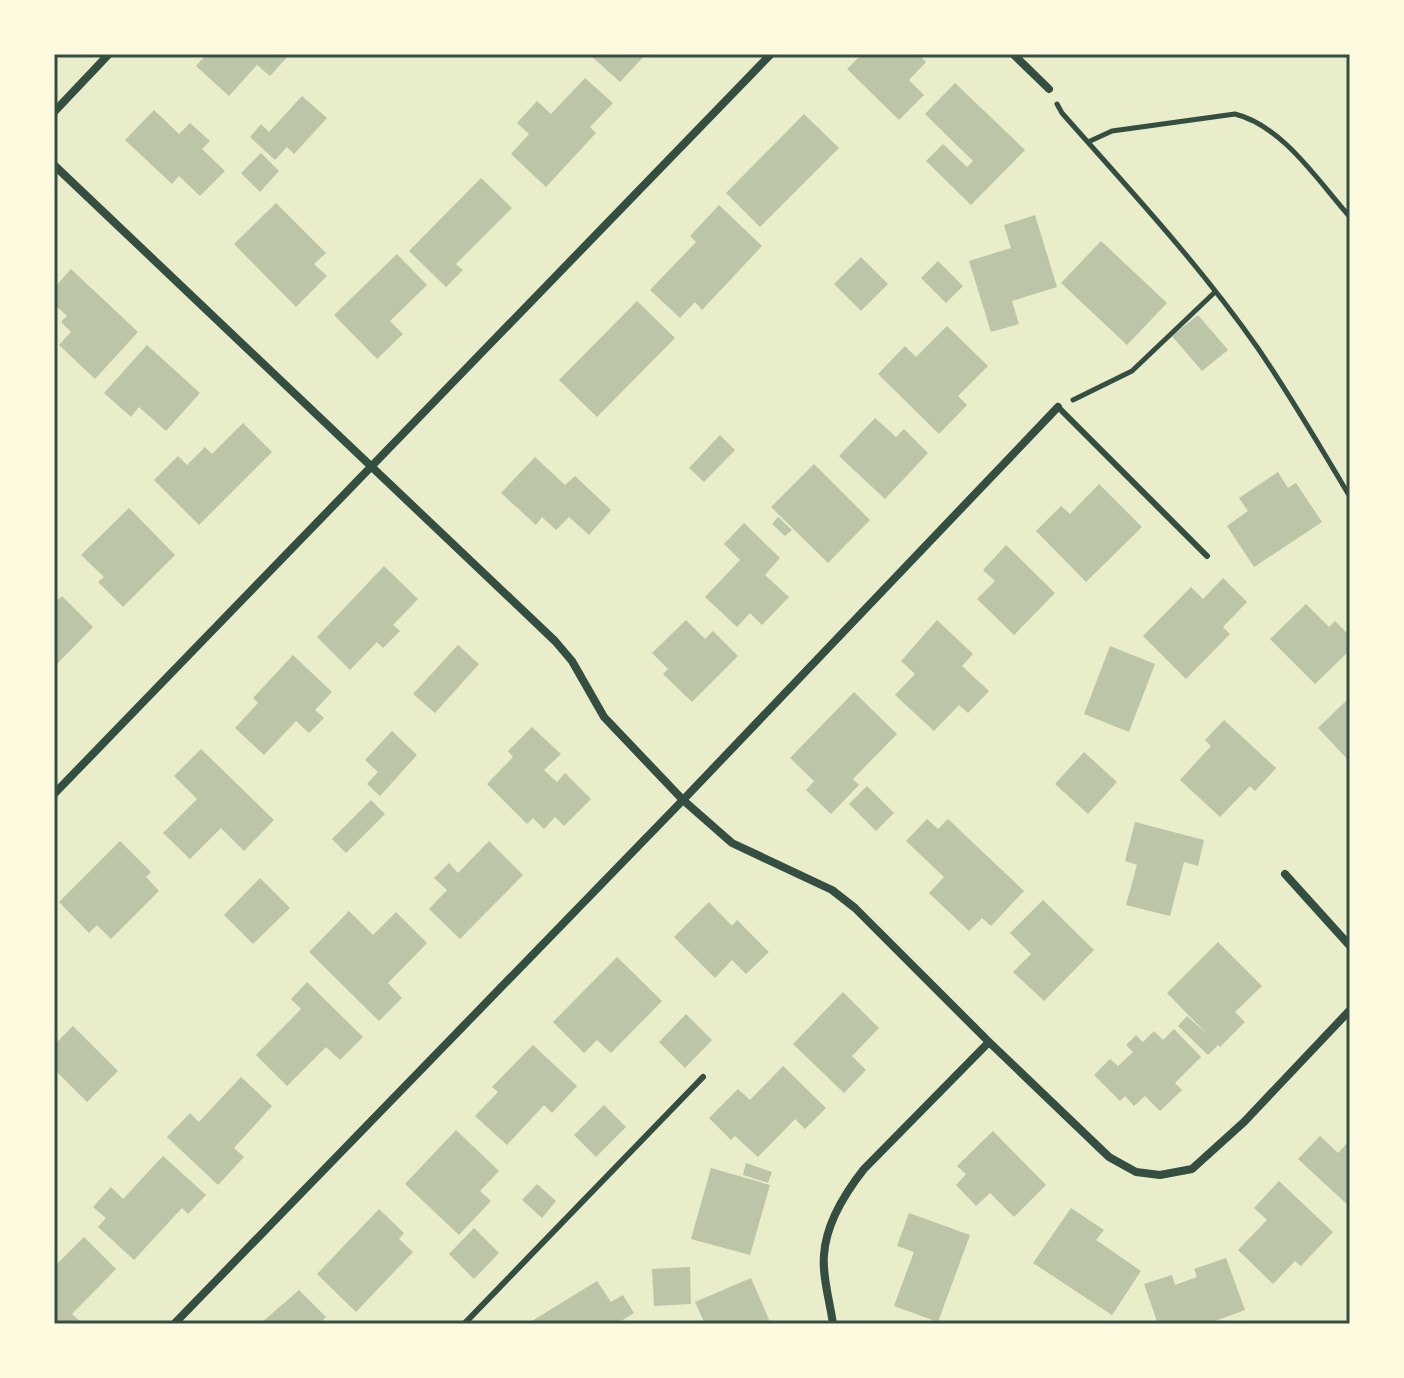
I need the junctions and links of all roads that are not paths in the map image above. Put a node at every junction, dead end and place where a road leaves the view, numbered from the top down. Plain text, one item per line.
1 (109, 54) edge
2 (771, 54) edge
3 (1013, 54) edge
4 (1049, 89) road end
5 (54, 112) edge
6 (54, 165) edge
7 (1058, 407) joint
8 (372, 466) junction
9 (1207, 556) dead end
10 (54, 794) edge
11 (683, 800) junction
12 (1285, 874) dead end
13 (1350, 946) edge
14 (1350, 1010) edge
15 (989, 1042) junction
16 (703, 1077) dead end
17 (174, 1324) edge
18 (464, 1324) edge
19 (833, 1324) edge

1 - 5 street
2 - 8 street
3 - 4 street
6 - 8 street
7 - 9 lane
7 - 11 street
8 - 10 street
8 - 11 street
11 - 15 street
11 - 17 street
12 - 13 street
14 - 15 street
15 - 19 street
16 - 18 lane

